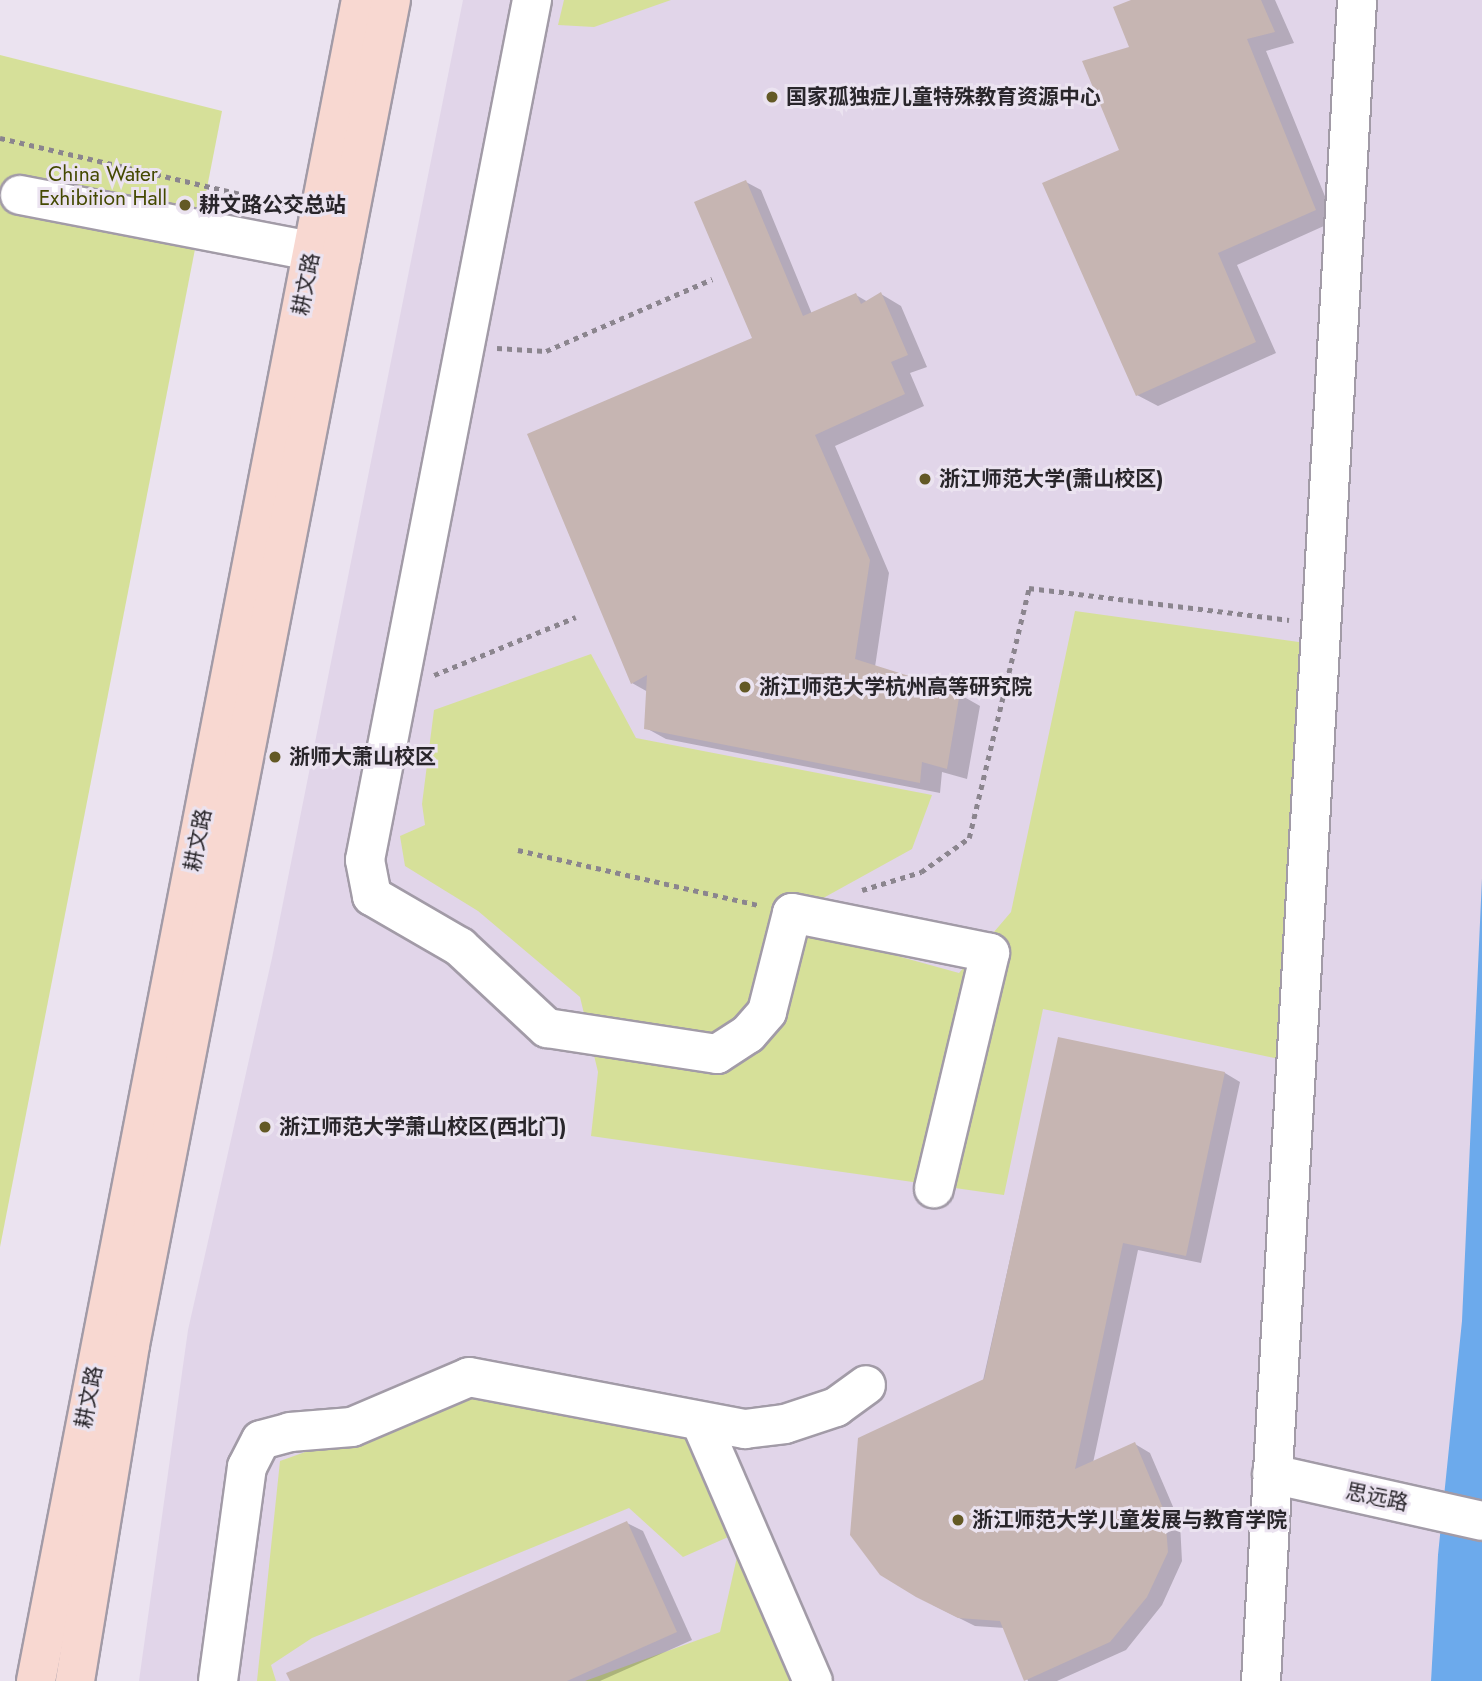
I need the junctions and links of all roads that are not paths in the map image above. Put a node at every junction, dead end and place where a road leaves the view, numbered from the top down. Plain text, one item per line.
1 (361, 0) edge
2 (391, 0) edge
3 (532, 0) edge
4 (1357, 0) edge
5 (20, 195) dead end
6 (327, 254) junction
7 (934, 1188) dead end
8 (866, 1385) dead end
9 (702, 1424) junction
10 (1272, 1474) junction
11 (1482, 1521) edge
12 (36, 1681) edge
13 (75, 1681) edge
14 (218, 1681) edge
15 (813, 1681) edge
16 (1261, 1681) edge

1 - 6 main road, 耕文路
2 - 6 main road, 耕文路
3 - 7 street
4 - 10 street
5 - 6 street
6 - 12 main road, 耕文路
6 - 13 main road, 耕文路
8 - 9 street
9 - 14 street
9 - 15 street
10 - 11 street, 思远路
10 - 16 street

